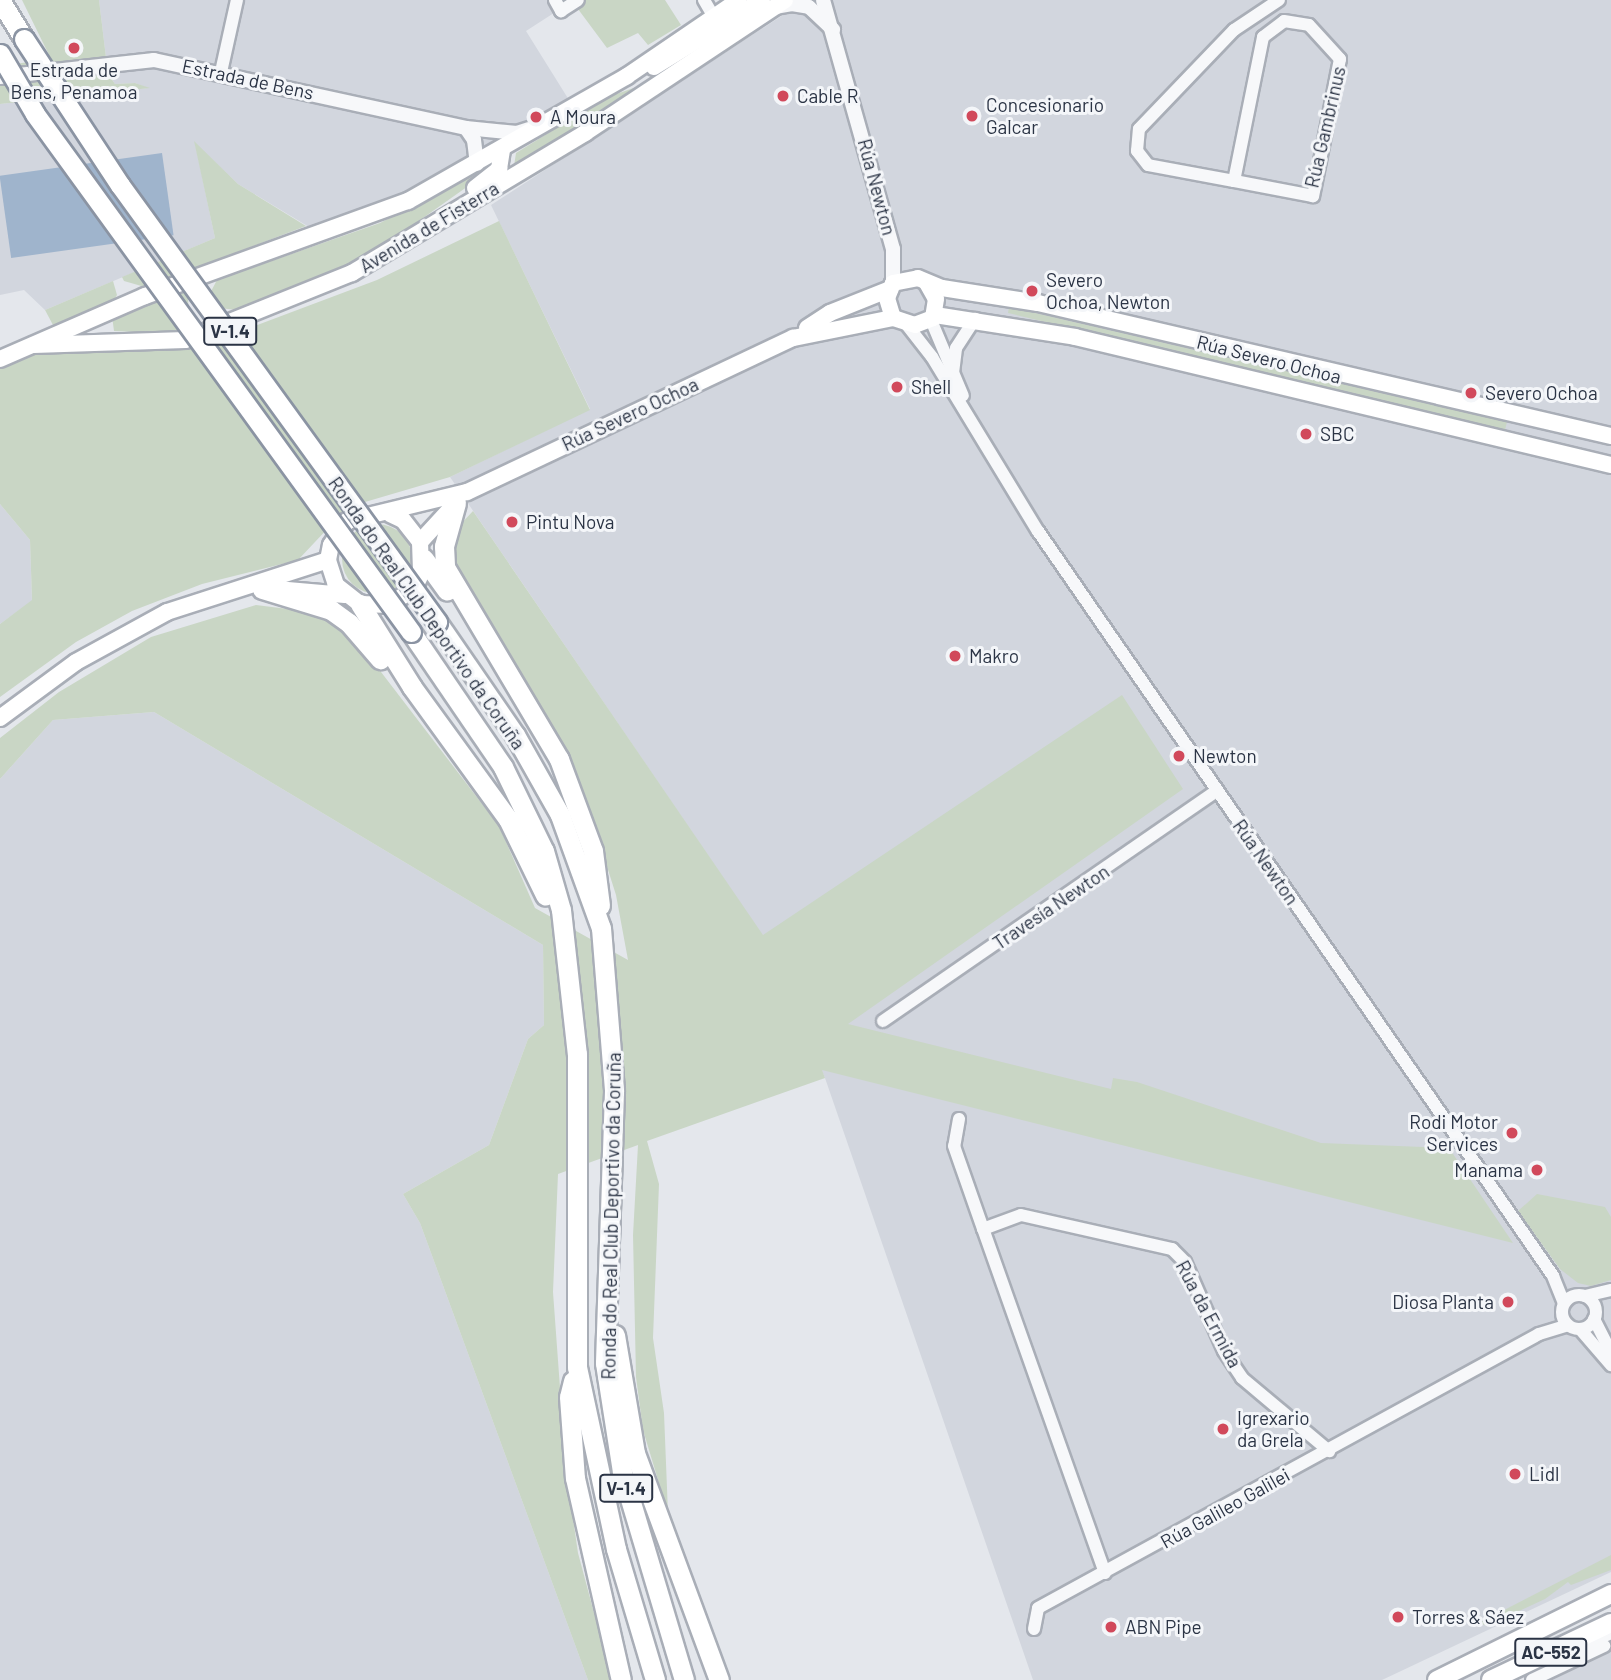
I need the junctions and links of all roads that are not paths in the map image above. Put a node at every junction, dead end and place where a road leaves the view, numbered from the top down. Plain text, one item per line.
1 (0, 0) edge
2 (237, 0) edge
3 (555, 0) edge
4 (578, 0) edge
5 (704, 0) edge
6 (739, 0) edge
7 (823, 0) edge
8 (835, 0) edge
9 (1279, 0) edge
10 (774, 2) edge
11 (714, 17) junction
12 (836, 33) junction
13 (0, 54) edge
14 (220, 72) junction
15 (627, 76) junction
16 (0, 77) edge
17 (556, 118) junction
18 (466, 128) junction
19 (492, 131) junction
20 (502, 150) junction
21 (477, 164) junction
22 (1234, 181) junction
23 (893, 249) junction
24 (249, 260) junction
25 (352, 273) junction
26 (920, 280) junction
27 (891, 286) junction
28 (933, 317) junction
29 (244, 318) junction
30 (975, 319) junction
31 (900, 322) junction
32 (793, 338) junction
33 (34, 345) junction
34 (0, 359) edge
35 (953, 373) junction
36 (1611, 436) edge
37 (984, 444) junction
38 (1611, 444) edge
39 (1538, 447) junction
40 (1611, 465) edge
41 (461, 497) junction
42 (390, 514) junction
43 (422, 550) junction
44 (328, 560) junction
45 (242, 589) junction
46 (262, 589) junction
47 (352, 599) junction
48 (510, 676) junction
49 (412, 687) junction
50 (0, 718) edge
51 (1217, 791) junction
52 (601, 928) junction
53 (571, 979) junction
54 (883, 1021) dead end
55 (960, 1119) dead end
56 (983, 1228) junction
57 (1553, 1276) junction
58 (607, 1290) junction
59 (1611, 1290) edge
60 (1580, 1295) junction
61 (1611, 1295) edge
62 (1562, 1307) junction
63 (1595, 1314) junction
64 (1574, 1327) junction
65 (1539, 1334) junction
66 (1611, 1352) edge
67 (1611, 1365) edge
68 (577, 1367) junction
69 (1329, 1451) junction
70 (1105, 1573) junction
71 (1608, 1595) edge
72 (1611, 1623) edge
73 (1034, 1629) dead end
74 (1608, 1638) edge
75 (1549, 1661) junction
76 (621, 1680) edge
77 (655, 1680) edge
78 (684, 1680) edge
79 (719, 1680) edge
80 (1437, 1680) edge
81 (1491, 1680) edge
82 (1508, 1680) edge
83 (1523, 1680) edge
84 (1532, 1680) edge

1 - 52 highway, Ronda do Real Club Deportivo da Coruña / V-1.4, bridge
2 - 14 street
3 - 4 street
5 - 11 street
6 - 11 main road, Avenida de Fisterra
7 - 12 street
8 - 12 street
9 - 22 street, Rúa Gambrinus
10 - 12 street
10 - 15 main road
10 - 25 main road, Avenida de Fisterra
11 - 15 main road, Avenida de Fisterra
12 - 23 street, Rúa Newton
13 - 53 highway, Ronda do Real Club Deportivo da Coruña / V-1.4, bridge
14 - 16 street, Estrada de Bens
14 - 18 street, Estrada de Bens
15 - 17 main road, Avenida de Fisterra
17 - 19 street, Estrada de Bens
17 - 20 main road, Avenida de Fisterra
18 - 19 street, Estrada de Bens
18 - 21 street, Avenida de Fisterra
19 - 20 street
20 - 21 main road, Avenida de Fisterra
20 - 25 main road
21 - 24 main road, Avenida de Fisterra
22 - 22 street, Rúa Gambrinus
23 - 26 street, Rúa Newton
23 - 27 street, Rúa Newton
24 - 29 main road
24 - 33 main road, Avenida de Fisterra
25 - 29 main road, Avenida de Fisterra
26 - 27 main road, Rúa Severo Ochoa
26 - 28 main road
26 - 36 main road, Rúa Severo Ochoa
27 - 31 main road
27 - 32 main road, Rúa Severo Ochoa
28 - 30 main road, Rúa Severo Ochoa
28 - 31 main road, Rúa Severo Ochoa
28 - 35 street, Rúa Newton
29 - 33 main road, Avenida de Fisterra
30 - 35 street
30 - 39 main road, Rúa Severo Ochoa
31 - 32 main road, Rúa Severo Ochoa
31 - 37 street, Rúa Newton
32 - 41 main road, Rúa Severo Ochoa
33 - 34 main road, Avenida de Fisterra
35 - 37 street, Rúa Newton
37 - 51 street, Rúa Newton
38 - 39 main road
39 - 40 main road, Rúa Severo Ochoa
41 - 42 main road, Rúa Severo Ochoa
41 - 43 main road, Rúa Severo Ochoa
41 - 48 highway
42 - 43 main road
42 - 44 main road, Rúa Severo Ochoa
43 - 47 main road, Rúa Severo Ochoa
43 - 48 highway
44 - 45 main road
44 - 47 main road
45 - 46 main road
45 - 50 main road
46 - 47 main road
46 - 49 highway
47 - 49 highway
48 - 52 highway
49 - 53 highway
51 - 54 street, Travesía Newton
51 - 57 street, Rúa Newton
52 - 58 highway, Ronda do Real Club Deportivo da Coruña / V-1.4
53 - 68 highway, Ronda do Real Club Deportivo da Coruña / V-1.4
55 - 56 street
56 - 69 street, Rúa da Ermida
56 - 70 street
57 - 60 street, Rúa Newton
57 - 62 street, Rúa Newton
58 - 78 highway, Ronda do Real Club Deportivo da Coruña / V-1.4
58 - 79 highway
59 - 60 street
60 - 62 street
60 - 63 street, Rúa Newton
61 - 63 street
62 - 64 street, Rúa Newton
62 - 65 street, Rúa Galileo Galilei
63 - 64 street
63 - 66 street, Rúa Newton
64 - 65 street, Rúa Galileo Galilei
64 - 67 street, Rúa Newton
65 - 69 street, Rúa Galileo Galilei
68 - 76 highway
68 - 77 highway, Ronda do Real Club Deportivo da Coruña / V-1.4
69 - 70 street, Rúa Galileo Galilei
70 - 73 street, Rúa Galileo Galilei
71 - 80 main road, AC-552
72 - 81 main road, AC-552
74 - 75 street
74 - 84 street
75 - 82 street
75 - 83 street

